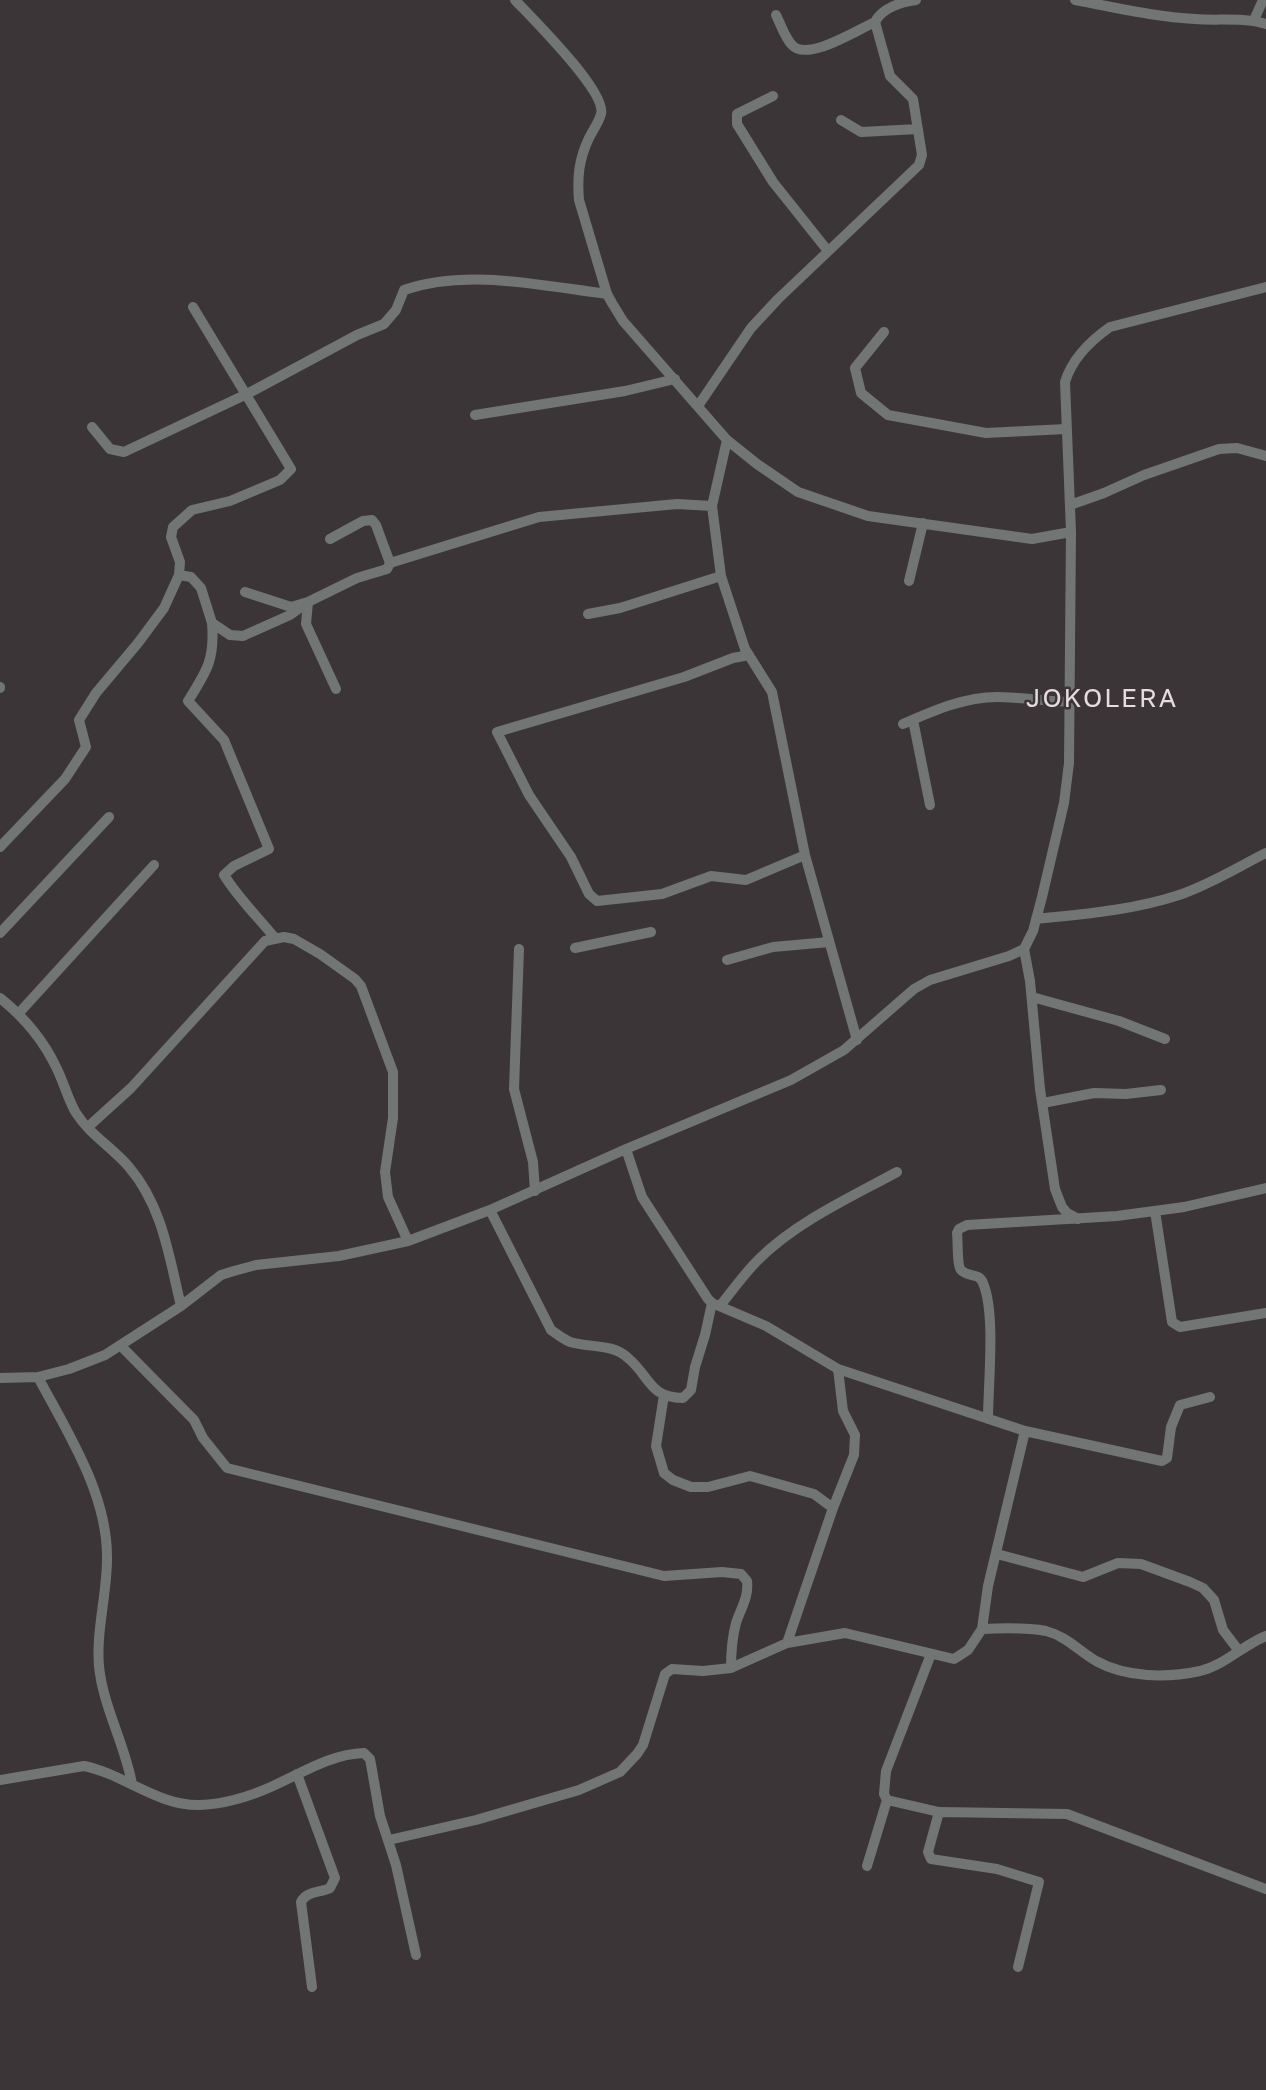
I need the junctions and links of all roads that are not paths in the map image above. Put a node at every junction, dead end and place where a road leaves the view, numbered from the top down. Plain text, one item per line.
1 (515, 0) edge
2 (916, 0) edge
3 (1075, 0) edge
4 (1263, 0) edge
5 (903, 1) edge
6 (776, 15) dead end
7 (1254, 20) junction
8 (875, 22) junction
9 (1266, 24) edge
10 (773, 96) dead end
11 (841, 121) dead end
12 (918, 129) junction
13 (828, 251) junction
14 (1266, 287) edge
15 (607, 294) junction
16 (193, 307) dead end
17 (884, 332) dead end
18 (675, 379) junction
19 (247, 394) junction
20 (698, 406) junction
21 (475, 415) dead end
22 (92, 427) dead end
23 (1066, 429) junction
24 (727, 440) junction
25 (1266, 456) edge
26 (1070, 505) junction
27 (712, 506) junction
28 (923, 523) junction
29 (1070, 531) junction
30 (330, 539) dead end
31 (390, 564) junction
32 (179, 575) junction
33 (721, 576) junction
34 (909, 581) dead end
35 (245, 592) dead end
36 (308, 602) junction
37 (587, 614) dead end
38 (212, 623) junction
39 (749, 655) junction
40 (336, 689) dead end
41 (634, 696) dead end
42 (1069, 702) junction
43 (544, 714) dead end
44 (930, 805) dead end
45 (109, 817) dead end
46 (2, 842) edge
47 (1266, 853) edge
48 (805, 855) junction
49 (154, 865) dead end
50 (1036, 919) junction
51 (651, 932) dead end
52 (0, 933) edge
53 (275, 938) junction
54 (829, 942) junction
55 (575, 948) dead end
56 (1024, 948) junction
57 (519, 949) dead end
58 (727, 960) dead end
59 (1031, 997) junction
60 (0, 998) edge
61 (19, 1013) junction
62 (1165, 1039) dead end
63 (857, 1040) junction
64 (1161, 1090) dead end
65 (1042, 1103) junction
66 (88, 1128) junction
67 (626, 1149) junction
68 (897, 1172) dead end
69 (1266, 1188) edge
70 (535, 1191) junction
71 (490, 1210) junction
72 (1155, 1211) junction
73 (1078, 1219) junction
74 (408, 1241) junction
75 (716, 1305) junction
76 (181, 1306) junction
77 (1266, 1313) edge
78 (121, 1346) junction
79 (838, 1369) junction
80 (38, 1377) junction
81 (0, 1378) edge
82 (664, 1395) junction
83 (1210, 1397) dead end
84 (988, 1419) junction
85 (1025, 1431) junction
86 (833, 1508) junction
87 (997, 1554) junction
88 (982, 1629) junction
89 (1266, 1636) edge
90 (788, 1643) junction
91 (1238, 1651) junction
92 (931, 1654) junction
93 (730, 1668) junction
94 (297, 1774) junction
95 (0, 1780) edge
96 (132, 1784) junction
97 (887, 1800) junction
98 (939, 1812) junction
99 (389, 1840) junction
100 (867, 1866) dead end
101 (1266, 1889) edge
102 (416, 1955) dead end
103 (1018, 1966) dead end
104 (312, 1987) dead end

1 - 15 street
2 - 5 street
3 - 7 street
4 - 7 street
5 - 8 street
6 - 8 street
7 - 9 street
8 - 12 street
10 - 13 street
11 - 12 street
12 - 13 street
13 - 20 street
14 - 23 street
15 - 18 street
15 - 19 street
16 - 19 street
17 - 23 street
18 - 20 street
18 - 21 street
19 - 22 street
19 - 32 street
20 - 24 street
23 - 26 street
24 - 27 street
24 - 28 street
25 - 26 street
26 - 29 street
27 - 31 street
27 - 33 street
28 - 29 street
28 - 34 street
29 - 42 street
30 - 31 street
31 - 36 street
32 - 38 street
32 - 46 street
33 - 37 street
33 - 39 street
35 - 36 street
36 - 38 street
36 - 40 street
38 - 53 street
39 - 48 street
39 - 48 street
41 - 43 street
42 - 44 street
42 - 50 street
45 - 52 street
47 - 50 street
48 - 54 street
49 - 61 street
50 - 56 street
51 - 55 street
53 - 66 street
53 - 74 street
54 - 58 street
54 - 63 street
56 - 59 street
56 - 63 street
57 - 70 street
59 - 62 street
59 - 65 street
60 - 61 street
61 - 66 street
63 - 67 street
64 - 65 street
65 - 73 street
66 - 76 street
67 - 70 street
67 - 75 street
68 - 75 street
69 - 72 street
70 - 71 street
71 - 74 street
71 - 82 street
72 - 73 street
72 - 77 street
73 - 84 street
74 - 76 street
75 - 79 street
75 - 82 street
76 - 78 street
78 - 80 street
78 - 93 street
79 - 84 street
79 - 86 street
80 - 81 street
80 - 96 street
82 - 86 street
83 - 85 street
84 - 85 street
85 - 87 street
86 - 90 street
87 - 88 street
87 - 91 street
88 - 91 street
88 - 92 street
89 - 91 street
90 - 92 street
90 - 93 street
92 - 97 street
93 - 99 street
94 - 96 street
94 - 99 street
94 - 104 street
95 - 96 street
97 - 98 street
97 - 100 street
98 - 101 street
98 - 103 street
99 - 102 street

